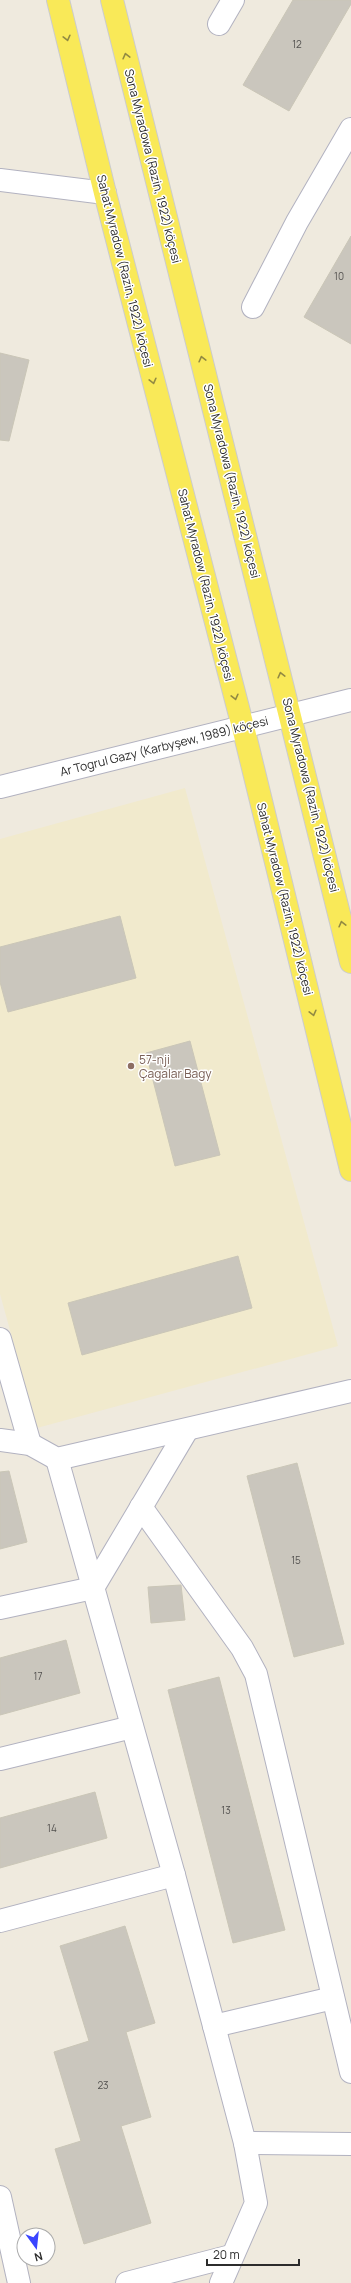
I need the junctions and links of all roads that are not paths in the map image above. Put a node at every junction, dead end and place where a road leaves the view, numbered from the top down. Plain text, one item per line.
1 (58, 0) edge
2 (112, 0) edge
3 (233, 0) edge
4 (219, 24) dead end
5 (351, 130) edge
6 (0, 180) edge
7 (104, 193) junction
8 (253, 306) dead end
9 (351, 700) edge
10 (291, 715) junction
11 (243, 727) junction
12 (0, 787) edge
13 (351, 962) edge
14 (351, 1170) edge
15 (0, 1340) edge
16 (351, 1391) edge
17 (187, 1430) junction
18 (0, 1440) edge
19 (30, 1444) junction
20 (57, 1459) junction
21 (141, 1507) junction
22 (93, 1588) junction
23 (0, 1608) edge
24 (132, 1727) junction
25 (0, 1759) edge
26 (174, 1875) junction
27 (0, 1921) edge
28 (333, 1998) junction
29 (214, 2026) junction
30 (351, 2072) edge
31 (245, 2143) junction
32 (351, 2144) edge
33 (0, 2197) edge
34 (231, 2256) junction
35 (20, 2283) edge
36 (127, 2283) edge
37 (221, 2283) edge

1 -> 7 main road, Sahat Myradow (Razin, 1922) köçesi
10 -> 2 main road, Sona Myradowa (Razin, 1922) köçesi
3 - 4 street
5 - 8 street
6 - 7 street
7 -> 11 main road, Sahat Myradow (Razin, 1922) köçesi
9 - 10 street, Ar Togrul Gazy (Karbyşew, 1989) köçesi
10 - 11 street, Ar Togrul Gazy (Karbyşew, 1989) köçesi
13 -> 10 main road, Sona Myradowa (Razin, 1922) köçesi
11 - 12 street, Ar Togrul Gazy (Karbyşew, 1989) köçesi
11 -> 14 main road, Sahat Myradow (Razin, 1922) köçesi
15 - 19 street
16 - 17 street
17 - 20 street
17 - 21 street
18 - 19 street
19 - 20 street
20 - 22 street
21 - 22 street
21 - 28 street
22 - 23 street
22 - 24 street
24 - 25 street
24 - 26 street
26 - 27 street
26 - 29 street
28 - 29 street
28 - 30 street
29 - 31 street
31 - 32 street
31 - 34 street
33 - 35 street
34 - 36 street
34 - 37 street

